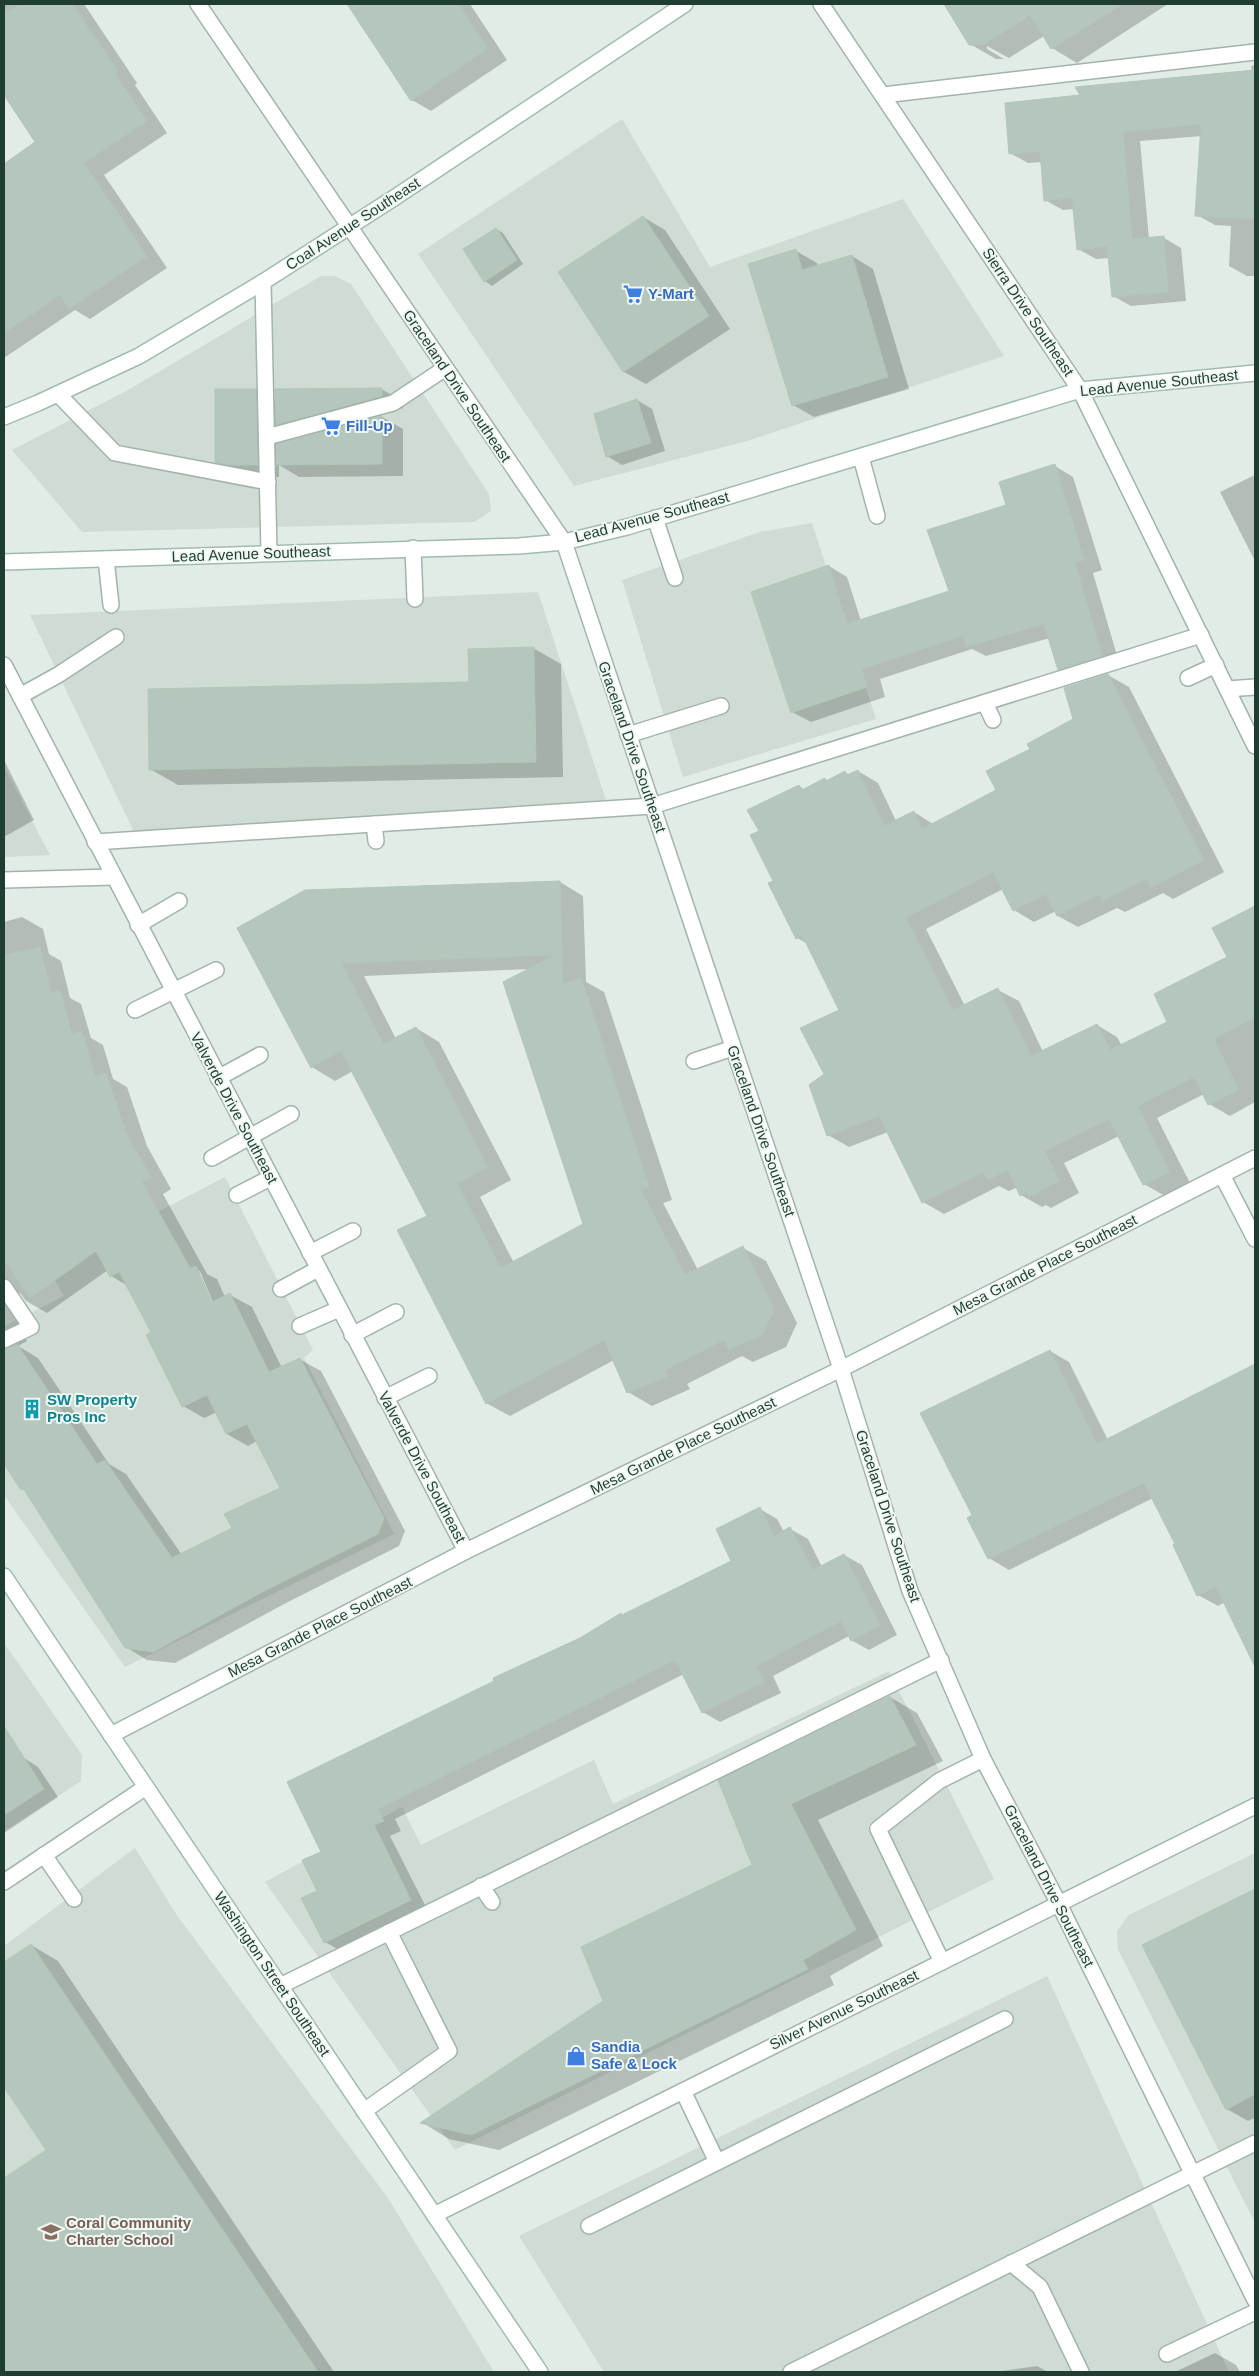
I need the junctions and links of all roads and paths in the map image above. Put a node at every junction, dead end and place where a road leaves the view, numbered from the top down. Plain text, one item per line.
1 (198, 4) edge
2 (685, 4) edge
3 (821, 4) edge
4 (1255, 52) edge
5 (883, 95) junction
6 (349, 228) junction
7 (263, 282) junction
8 (444, 368) junction
9 (1255, 373) edge
10 (1080, 390) junction
11 (58, 394) junction
12 (4, 417) edge
13 (266, 437) junction
14 (861, 457) junction
15 (268, 482) junction
16 (877, 516) dead end
17 (655, 518) junction
18 (564, 542) junction
19 (413, 548) junction
20 (269, 553) junction
21 (106, 559) junction
22 (4, 562) edge
23 (675, 578) dead end
24 (415, 599) dead end
25 (112, 605) dead end
26 (1201, 636) junction
27 (116, 637) dead end
28 (4, 664) edge
29 (1216, 665) junction
30 (1188, 678) dead end
31 (1255, 687) edge
32 (1227, 689) junction
33 (20, 696) junction
34 (985, 702) junction
35 (722, 706) dead end
36 (993, 720) dead end
37 (628, 735) junction
38 (1255, 746) edge
39 (652, 806) junction
40 (374, 824) junction
41 (376, 841) dead end
42 (95, 842) junction
43 (113, 877) junction
44 (4, 880) edge
45 (179, 902) dead end
46 (138, 925) junction
47 (216, 970) dead end
48 (173, 992) junction
49 (135, 1010) dead end
50 (733, 1048) junction
51 (260, 1055) dead end
52 (694, 1062) dead end
53 (218, 1078) junction
54 (291, 1114) dead end
55 (248, 1136) junction
56 (212, 1158) dead end
57 (1255, 1158) edge
58 (1222, 1175) junction
59 (270, 1178) junction
60 (237, 1195) dead end
61 (353, 1231) dead end
62 (1255, 1239) edge
63 (310, 1253) junction
64 (318, 1269) junction
65 (4, 1287) edge
66 (281, 1289) dead end
67 (339, 1309) junction
68 (396, 1312) dead end
69 (300, 1326) dead end
70 (352, 1335) junction
71 (4, 1340) edge
72 (841, 1370) junction
73 (429, 1376) dead end
74 (386, 1398) junction
75 (466, 1551) junction
76 (4, 1576) edge
77 (941, 1660) junction
78 (111, 1735) junction
79 (982, 1759) junction
80 (146, 1786) junction
81 (1255, 1806) edge
82 (44, 1855) junction
83 (4, 1882) edge
84 (482, 1886) junction
85 (74, 1899) dead end
86 (492, 1902) dead end
87 (1060, 1904) junction
88 (389, 1932) junction
89 (942, 1962) junction
90 (280, 1986) junction
91 (1005, 2020) dead end
92 (682, 2091) junction
93 (364, 2111) junction
94 (1255, 2143) edge
95 (717, 2162) junction
96 (1192, 2173) junction
97 (434, 2215) junction
98 (589, 2226) dead end
99 (1011, 2263) junction
100 (1255, 2300) edge
101 (1255, 2312) edge
102 (1167, 2354) dead end
103 (540, 2372) edge
104 (791, 2372) edge
105 (1082, 2372) edge

1 - 6 street, Graceland Drive Southeast
2 - 6 street, Coal Avenue Southeast
3 - 5 street, Sierra Drive Southeast
4 - 5 street
5 - 10 street, Sierra Drive Southeast
6 - 7 street, Coal Avenue Southeast
6 - 8 street, Graceland Drive Southeast
7 - 11 street, Coal Avenue Southeast
7 - 13 street
8 - 13 street
8 - 18 street, Graceland Drive Southeast
9 - 10 street, Lead Avenue Southeast
10 - 14 street, Lead Avenue Southeast
10 - 26 street, Sierra Drive Southeast
11 - 12 street, Coal Avenue Southeast
11 - 15 street
13 - 15 street
14 - 16 street
14 - 17 street, Lead Avenue Southeast
15 - 20 street
17 - 18 street, Lead Avenue Southeast
17 - 23 street
18 - 19 street, Lead Avenue Southeast
18 - 37 street, Graceland Drive Southeast
19 - 20 street, Lead Avenue Southeast
19 - 24 street
20 - 21 street, Lead Avenue Southeast
21 - 22 street, Lead Avenue Southeast
21 - 25 street
26 - 29 street, Sierra Drive Southeast
26 - 34 street
27 - 33 street
28 - 33 street, Valverde Drive Southeast
29 - 30 street
29 - 32 street, Sierra Drive Southeast
31 - 32 street
32 - 38 street, Sierra Drive Southeast
33 - 42 street, Valverde Drive Southeast
34 - 36 street
34 - 39 street
35 - 37 street
37 - 39 street, Graceland Drive Southeast
39 - 40 street
39 - 50 street, Graceland Drive Southeast
40 - 41 street
40 - 42 street
42 - 43 street, Valverde Drive Southeast
43 - 44 street
43 - 46 street, Valverde Drive Southeast
45 - 46 street
46 - 48 street, Valverde Drive Southeast
47 - 48 street
48 - 49 street
48 - 53 street, Valverde Drive Southeast
50 - 52 street
50 - 72 street, Graceland Drive Southeast
51 - 53 street
53 - 55 street, Valverde Drive Southeast
54 - 55 street
55 - 56 street
55 - 59 street, Valverde Drive Southeast
57 - 58 street, Mesa Grande Place Southeast
58 - 62 street
58 - 72 street, Mesa Grande Place Southeast
59 - 60 street
59 - 63 street, Valverde Drive Southeast
61 - 63 street
63 - 64 street, Valverde Drive Southeast
64 - 66 street
64 - 67 street, Valverde Drive Southeast
65 - 71 street
67 - 69 street
67 - 70 street, Valverde Drive Southeast
68 - 70 street
70 - 74 street, Valverde Drive Southeast
72 - 75 street, Mesa Grande Place Southeast
72 - 77 street, Graceland Drive Southeast
73 - 74 street
74 - 75 street, Valverde Drive Southeast
75 - 78 street, Mesa Grande Place Southeast
76 - 78 street, Washington Street Southeast
77 - 79 street, Graceland Drive Southeast
77 - 84 street
78 - 80 street, Washington Street Southeast
79 - 87 street, Graceland Drive Southeast
79 - 89 street
80 - 82 street
80 - 90 street, Washington Street Southeast
81 - 87 street, Silver Avenue Southeast
82 - 83 street
82 - 85 street
84 - 86 street
84 - 88 street
87 - 89 street, Silver Avenue Southeast
87 - 96 street, Graceland Drive Southeast
88 - 90 street
88 - 93 street
89 - 92 street, Silver Avenue Southeast
90 - 93 street, Washington Street Southeast
91 - 95 street
92 - 95 street
92 - 97 street, Silver Avenue Southeast
93 - 97 street, Washington Street Southeast
94 - 96 street
95 - 98 street
96 - 99 street
96 - 100 street, Graceland Drive Southeast
97 - 103 street, Washington Street Southeast
99 - 104 street
99 - 105 street
101 - 102 street

